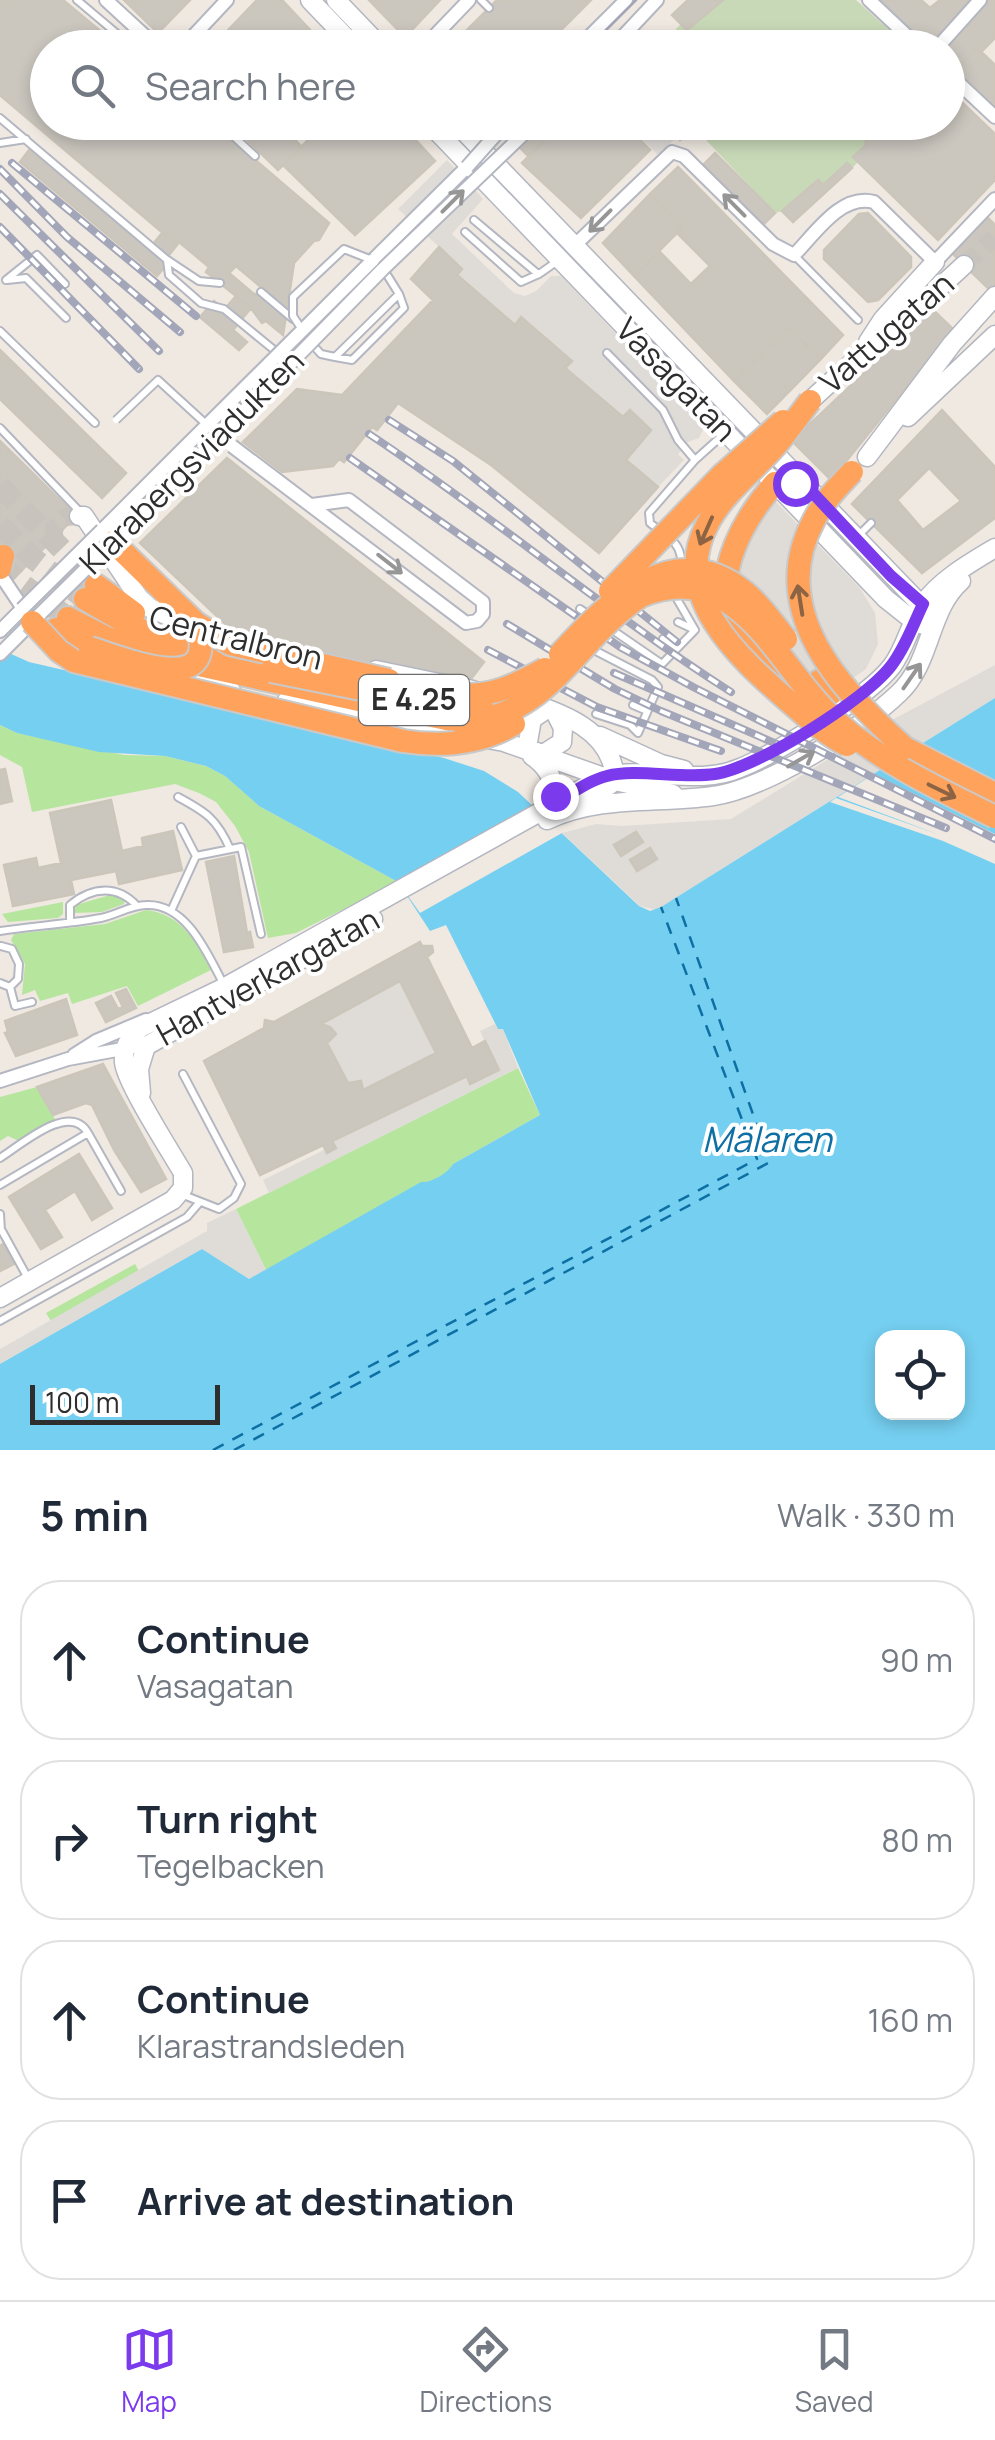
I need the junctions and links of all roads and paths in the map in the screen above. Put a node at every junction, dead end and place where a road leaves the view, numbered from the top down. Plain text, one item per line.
1 (77, 0) edge
2 (106, 0) edge
3 (228, 0) edge
4 (310, 0) edge
5 (336, 0) edge
6 (469, 0) edge
7 (481, 0) edge
8 (626, 0) edge
9 (869, 0) edge
10 (980, 0) edge
11 (650, 3) edge
12 (489, 8) dead end
13 (113, 30) edge
14 (138, 30) edge
15 (199, 30) edge
16 (339, 30) edge
17 (365, 30) edge
18 (440, 30) edge
19 (596, 30) edge
20 (627, 30) edge
21 (901, 30) edge
22 (953, 30) edge
23 (965, 85) edge
24 (995, 117) edge
25 (0, 118) edge
26 (26, 139) junction
27 (238, 140) edge
28 (445, 140) edge
29 (473, 140) edge
30 (492, 140) edge
31 (516, 140) edge
32 (0, 142) edge
33 (255, 156) dead end
34 (995, 199) edge
35 (474, 220) dead end
36 (464, 232) dead end
37 (575, 245) junction
38 (794, 255) junction
39 (166, 259) junction
40 (560, 259) junction
41 (935, 262) junction
42 (378, 265) junction
43 (964, 265) tunnel mouth
44 (539, 274) junction
45 (3, 276) edge
46 (65, 284) dead end
47 (220, 284) dead end
48 (261, 292) dead end
49 (399, 294) junction
50 (995, 296) edge
51 (66, 318) dead end
52 (858, 320) dead end
53 (0, 331) edge
54 (309, 337) junction
55 (990, 339) edge
56 (607, 353) dead end
57 (279, 354) junction
58 (859, 355) junction
59 (335, 358) junction
60 (291, 364) junction
61 (810, 401) junction
62 (116, 420) dead end
63 (95, 423) dead end
64 (207, 425) junction
65 (0, 428) edge
66 (726, 432) junction
67 (756, 434) junction
68 (220, 436) junction
69 (695, 460) junction
70 (860, 464) junction
71 (775, 483) junction
72 (812, 492) junction
73 (312, 505) junction
74 (82, 516) joint
75 (871, 522) dead end
76 (108, 536) junction
77 (855, 538) junction
78 (995, 548) edge
79 (995, 559) edge
80 (1, 566) edge
81 (120, 572) junction
82 (90, 592) joint
83 (923, 604) junction
84 (587, 613) junction
85 (27, 616) junction
86 (678, 622) dead end
87 (196, 623) junction
88 (929, 625) junction
89 (695, 630) junction
90 (0, 631) edge
91 (107, 638) junction
92 (663, 639) dead end
93 (676, 649) junction
94 (0, 654) edge
95 (582, 654) junction
96 (545, 669) junction
97 (267, 676) junction
98 (458, 686) junction
99 (634, 704) dead end
100 (551, 710) junction
101 (647, 710) junction
102 (596, 714) dead end
103 (811, 718) junction
104 (600, 736) junction
105 (529, 748) junction
106 (897, 756) junction
107 (709, 775) junction
108 (611, 777) junction
109 (995, 794) edge
110 (178, 796) dead end
111 (688, 798) junction
112 (577, 807) junction
113 (547, 812) junction
114 (995, 817) edge
115 (181, 827) dead end
116 (230, 849) junction
117 (196, 856) junction
118 (138, 906) junction
119 (171, 911) junction
120 (70, 921) junction
121 (261, 934) dead end
122 (0, 941) edge
123 (0, 983) edge
124 (10, 987) junction
125 (228, 993) junction
126 (32, 1002) dead end
127 (156, 1018) junction
128 (146, 1046) junction
129 (125, 1048) junction
130 (68, 1059) junction
131 (183, 1074) dead end
132 (0, 1082) edge
133 (142, 1099) junction
134 (88, 1133) junction
135 (0, 1158) edge
136 (0, 1185) edge
137 (182, 1190) junction
138 (121, 1191) dead end
139 (199, 1204) junction
140 (0, 1214) edge
141 (1, 1232) edge
142 (30, 1282) junction
143 (0, 1298) edge
144 (0, 1320) edge

1 - 13 lane
2 - 14 street
3 - 15 street
4 - 16 street
5 - 17 street
6 - 18 street
7 - 12 lane
8 - 19 street
9 - 21 street
10 - 22 street
11 - 20 street
23 - 24 street
25 - 26 lane
26 - 32 lane
26 - 39 lane
27 - 33 lane
28 - 40 street, Vasagatan
29 - 37 street, Vasagatan
30 - 42 street, Klarabergsviadukten, bridge
42 -> 31 street, Klarabergsviadukten, bridge
34 - 41 street, Vattugatan
35 - 44 lane
36 - 44 lane
38 -> 37 street
37 - 40 street
37 - 67 street, Vasagatan
38 - 41 street
38 - 52 lane
39 - 47 lane
39 - 57 lane
40 - 44 lane
40 - 66 street, Vasagatan
41 - 58 street
42 - 49 lane
42 - 54 street, Klarabergsviadukten, bridge
42 - 54 lane, bridge
43 - 58 street, Vattugatan
45 - 46 lane
45 - 51 lane
48 - 54 lane
49 - 59 lane
49 - 59 lane
50 - 70 street
53 - 63 lane
54 - 57 street, Klarabergsviadukten, bridge
54 - 59 lane
54 - 60 street, Klarabergsviadukten, bridge
55 - 70 street
56 - 69 lane
57 - 60 street, bridge
57 - 64 street, Klarabergsviadukten, bridge
58 - 61 street, Vattugatan
60 - 68 street, Klarabergsviadukten, bridge
61 - 84 highway, bridge
61 -> 103 highway, bridge
62 - 64 lane, bridge
64 - 68 street, bridge
64 - 76 street, Klarabergsviadukten, bridge
65 - 74 lane
66 - 67 street
66 - 69 lane
66 - 71 street, Vasagatan
67 - 72 street, Vasagatan
68 - 73 street, bridge
68 - 76 street, Klarabergsviadukten, bridge
69 - 89 lane
106 -> 70 highway, bridge
71 - 72 street
71 - 88 street, Vasagatan
71 - 103 highway, bridge
72 - 77 street, Vasagatan
73 -> 73 street, bridge
74 - 81 street
75 - 77 lane
76 - 85 street, Klarabergsviadukten, bridge
76 - 87 highway
77 - 83 street, Vasagatan
78 - 83 street
79 - 88 street
80 - 85 street
81 - 82 street
81 - 98 street
82 - 97 highway, E 4.25
83 - 88 street
84 - 93 lane
84 - 96 highway, Centralbron / E 4.25, bridge
84 - 106 highway, Centralbron / E 4.25, bridge
85 - 90 street, Klarabergsviadukten
85 - 94 street, Klarabergsviadukten
85 - 95 highway, bridge
86 - 89 lane
87 - 91 highway, E 4.25, bridge
87 - 96 highway, bridge
88 - 103 street
111 -> 88 street
89 - 93 lane
91 - 97 highway, Centralbron / E 4.25
91 - 105 street
92 - 93 lane
95 - 97 highway, Centralbron / E 4.25, bridge
95 - 101 lane
95 - 106 highway, Centralbron / E 4.25, bridge
96 - 97 highway, Centralbron / E 4.25, bridge
98 - 100 street
98 - 105 street
99 - 101 lane
100 - 104 street
100 - 105 street
100 - 105 street
101 - 102 lane
103 - 106 highway, bridge
103 - 107 street
104 - 107 street
104 - 108 street
105 - 108 street
105 - 113 street
106 - 109 highway, Centralbron / E 4.25
106 -> 114 highway, Centralbron / E 4.25, bridge
107 - 108 street
108 - 111 street
108 - 112 street
108 - 113 street
110 - 116 lane
111 - 112 street
112 - 113 street
113 - 125 street, Hantverkargatan
115 - 117 lane
116 - 117 lane
116 - 121 lane
117 - 119 lane
118 - 119 lane
118 - 120 lane
118 - 120 lane
119 - 125 lane
120 - 122 lane
122 - 124 lane
123 - 124 lane
124 - 126 lane
125 - 127 street, Hantverkargatan
125 - 128 street, Hantverkargatan
127 - 129 street, Hantverkargatan
127 - 130 street, Hantverkargatan
128 - 129 street, Hantverkargatan
128 - 133 street
129 - 130 street, Hantverkargatan
129 - 133 street
130 - 132 street, Hantverkargatan
131 - 139 lane
133 - 137 street
134 - 135 lane
134 - 136 lane
134 - 138 lane
137 - 139 lane
137 - 142 street
139 - 144 lane
140 - 141 lane
141 - 142 lane
142 - 143 street

